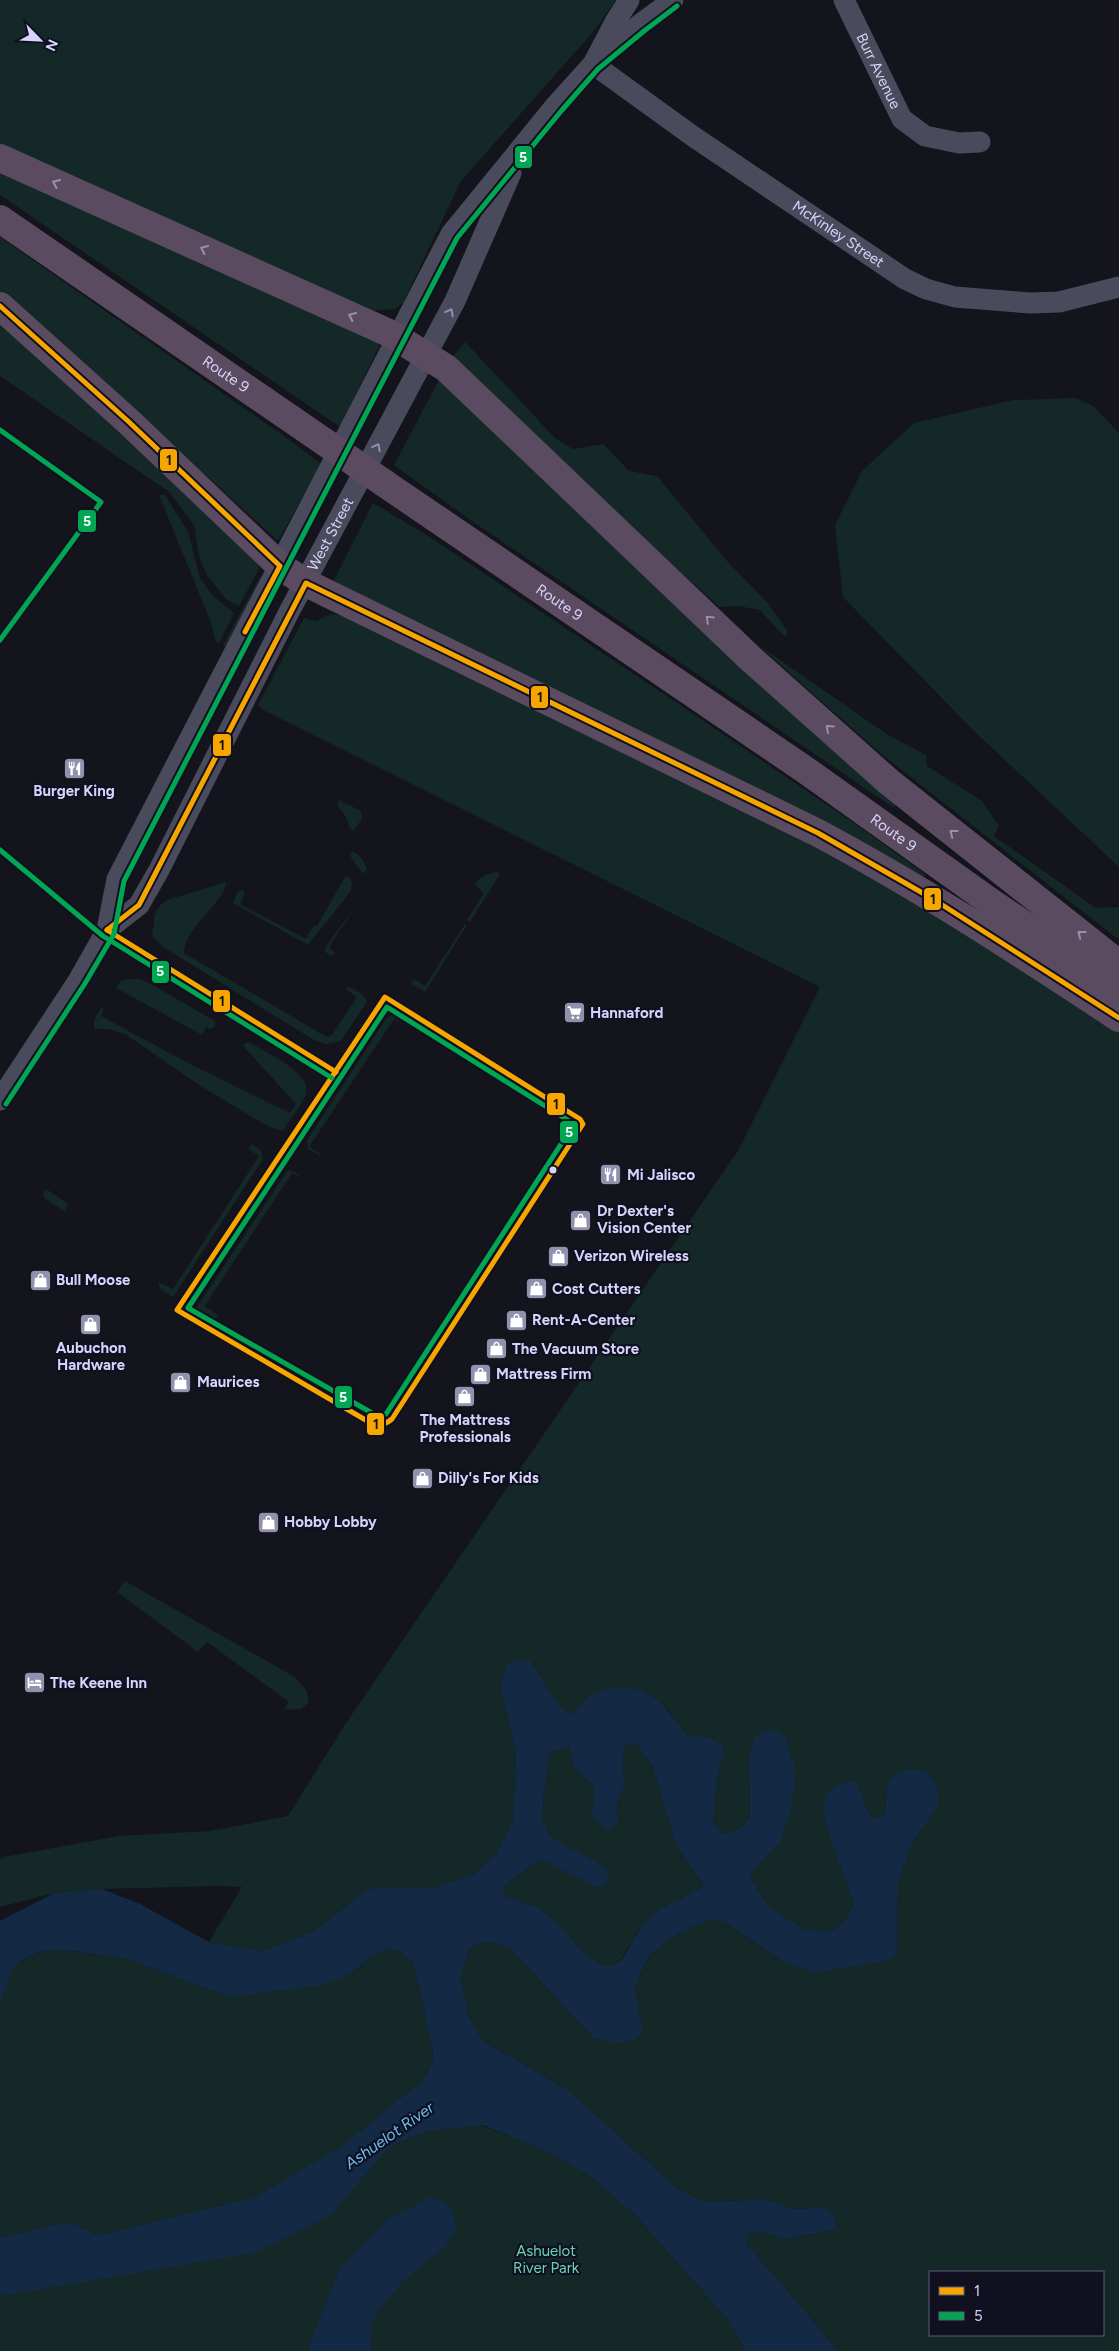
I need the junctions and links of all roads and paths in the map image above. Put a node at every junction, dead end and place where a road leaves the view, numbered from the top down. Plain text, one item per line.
1 (629, 0) edge
2 (673, 0) edge
3 (844, 0) edge
4 (593, 64) junction
5 (980, 142) dead end
6 (520, 151) junction
7 (0, 158) edge
8 (0, 218) edge
9 (1119, 287) edge
10 (0, 306) edge
11 (396, 336) junction
12 (427, 355) junction
13 (280, 566) junction
14 (306, 584) junction
15 (107, 930) junction
16 (1119, 964) edge
17 (1119, 988) edge
18 (1119, 1018) edge
19 (0, 1100) edge

1 - 4 street, West Street
2 - 4 street, West Street
3 - 5 street, Burr Avenue
4 - 6 street, West Street
4 - 9 street, McKinley Street
6 - 11 street, West Street
12 -> 6 street, West Street
11 -> 7 highway
8 - 17 highway, Route 9, bridge
10 - 13 highway
11 - 12 highway
11 - 13 street, West Street
14 -> 12 street, West Street
16 -> 12 highway
13 - 14 highway
13 - 15 street, West Street
14 - 15 street, West Street
14 - 18 highway
15 - 19 street, West Street

